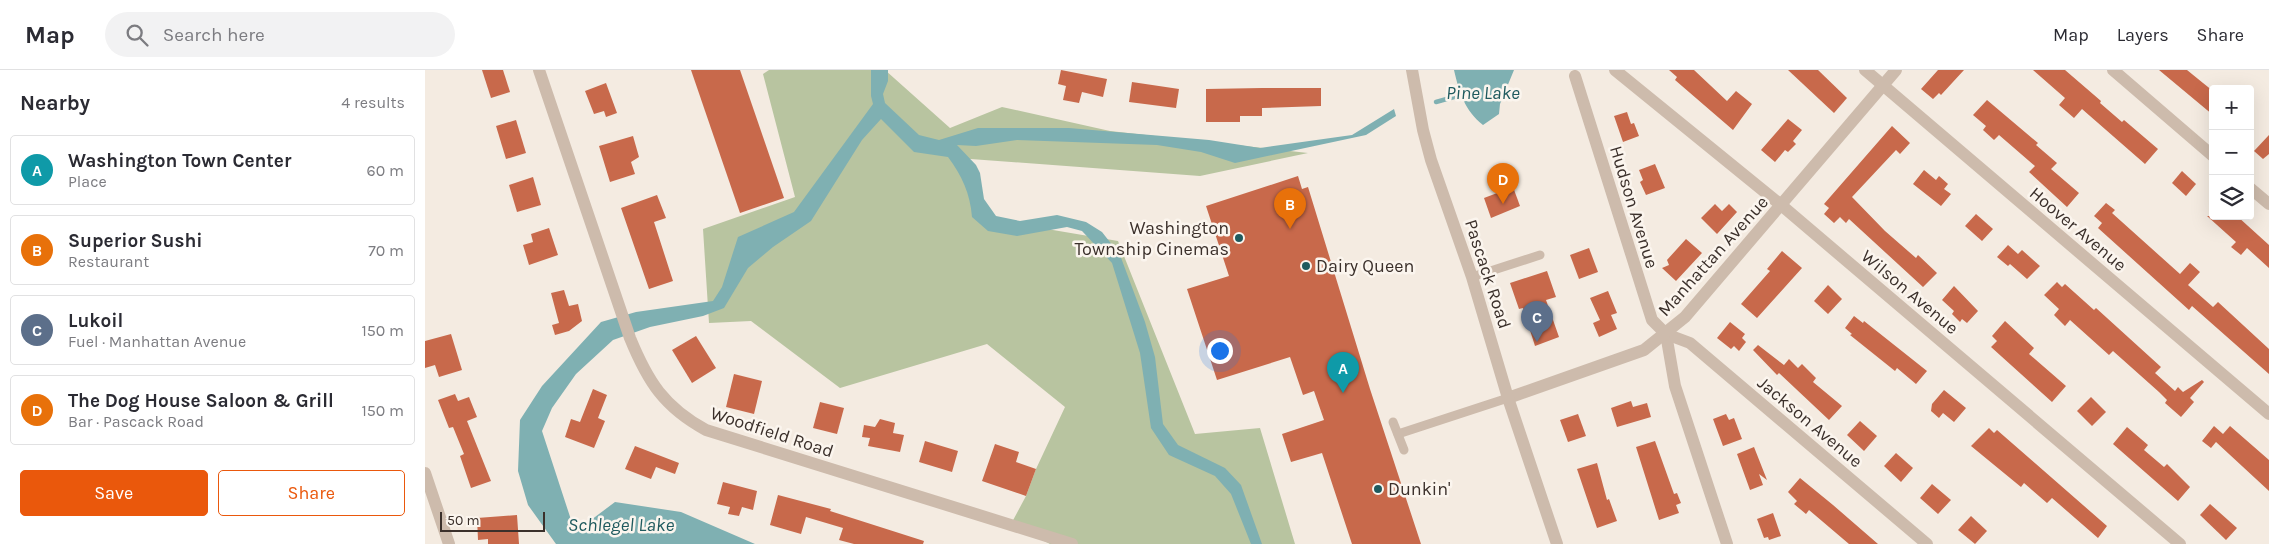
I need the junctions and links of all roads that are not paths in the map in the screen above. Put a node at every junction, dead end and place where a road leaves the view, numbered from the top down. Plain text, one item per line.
1 (539, 70) edge
2 (1412, 70) edge
3 (1615, 70) edge
4 (1865, 70) edge
5 (1896, 70) edge
6 (2113, 70) edge
7 (1575, 76) dead end
8 (1883, 85) junction
9 (2209, 153) edge
10 (2254, 191) edge
11 (2269, 204) edge
12 (1781, 205) junction
13 (1540, 255) dead end
14 (1472, 277) junction
15 (1666, 334) junction
16 (1508, 398) junction
17 (2269, 414) edge
18 (1393, 422) dead end
19 (1398, 434) junction
20 (1403, 450) dead end
21 (425, 473) edge
22 (449, 544) edge
23 (1072, 544) edge
24 (1557, 544) edge
25 (1727, 544) edge
26 (1927, 544) edge
27 (2180, 544) edge

1 - 23 street, Woodfield Road
2 - 14 street, Pascack Road
3 - 12 street, Wilson Avenue
4 - 8 street, Hoover Avenue
5 - 8 street, Manhattan Avenue
6 - 9 street
7 - 15 street, Hudson Avenue
8 - 12 street, Manhattan Avenue
8 - 17 street, Hoover Avenue
10 - 11 street
12 - 15 street, Manhattan Avenue
12 - 27 street, Wilson Avenue
13 - 14 lane
14 - 16 street, Pascack Road
15 - 16 street, Manhattan Avenue
15 - 25 street, Hudson Avenue
15 - 26 street, Jackson Avenue
16 - 19 lane
16 - 24 street, Pascack Road
18 - 19 lane
19 - 20 lane
21 - 22 street

